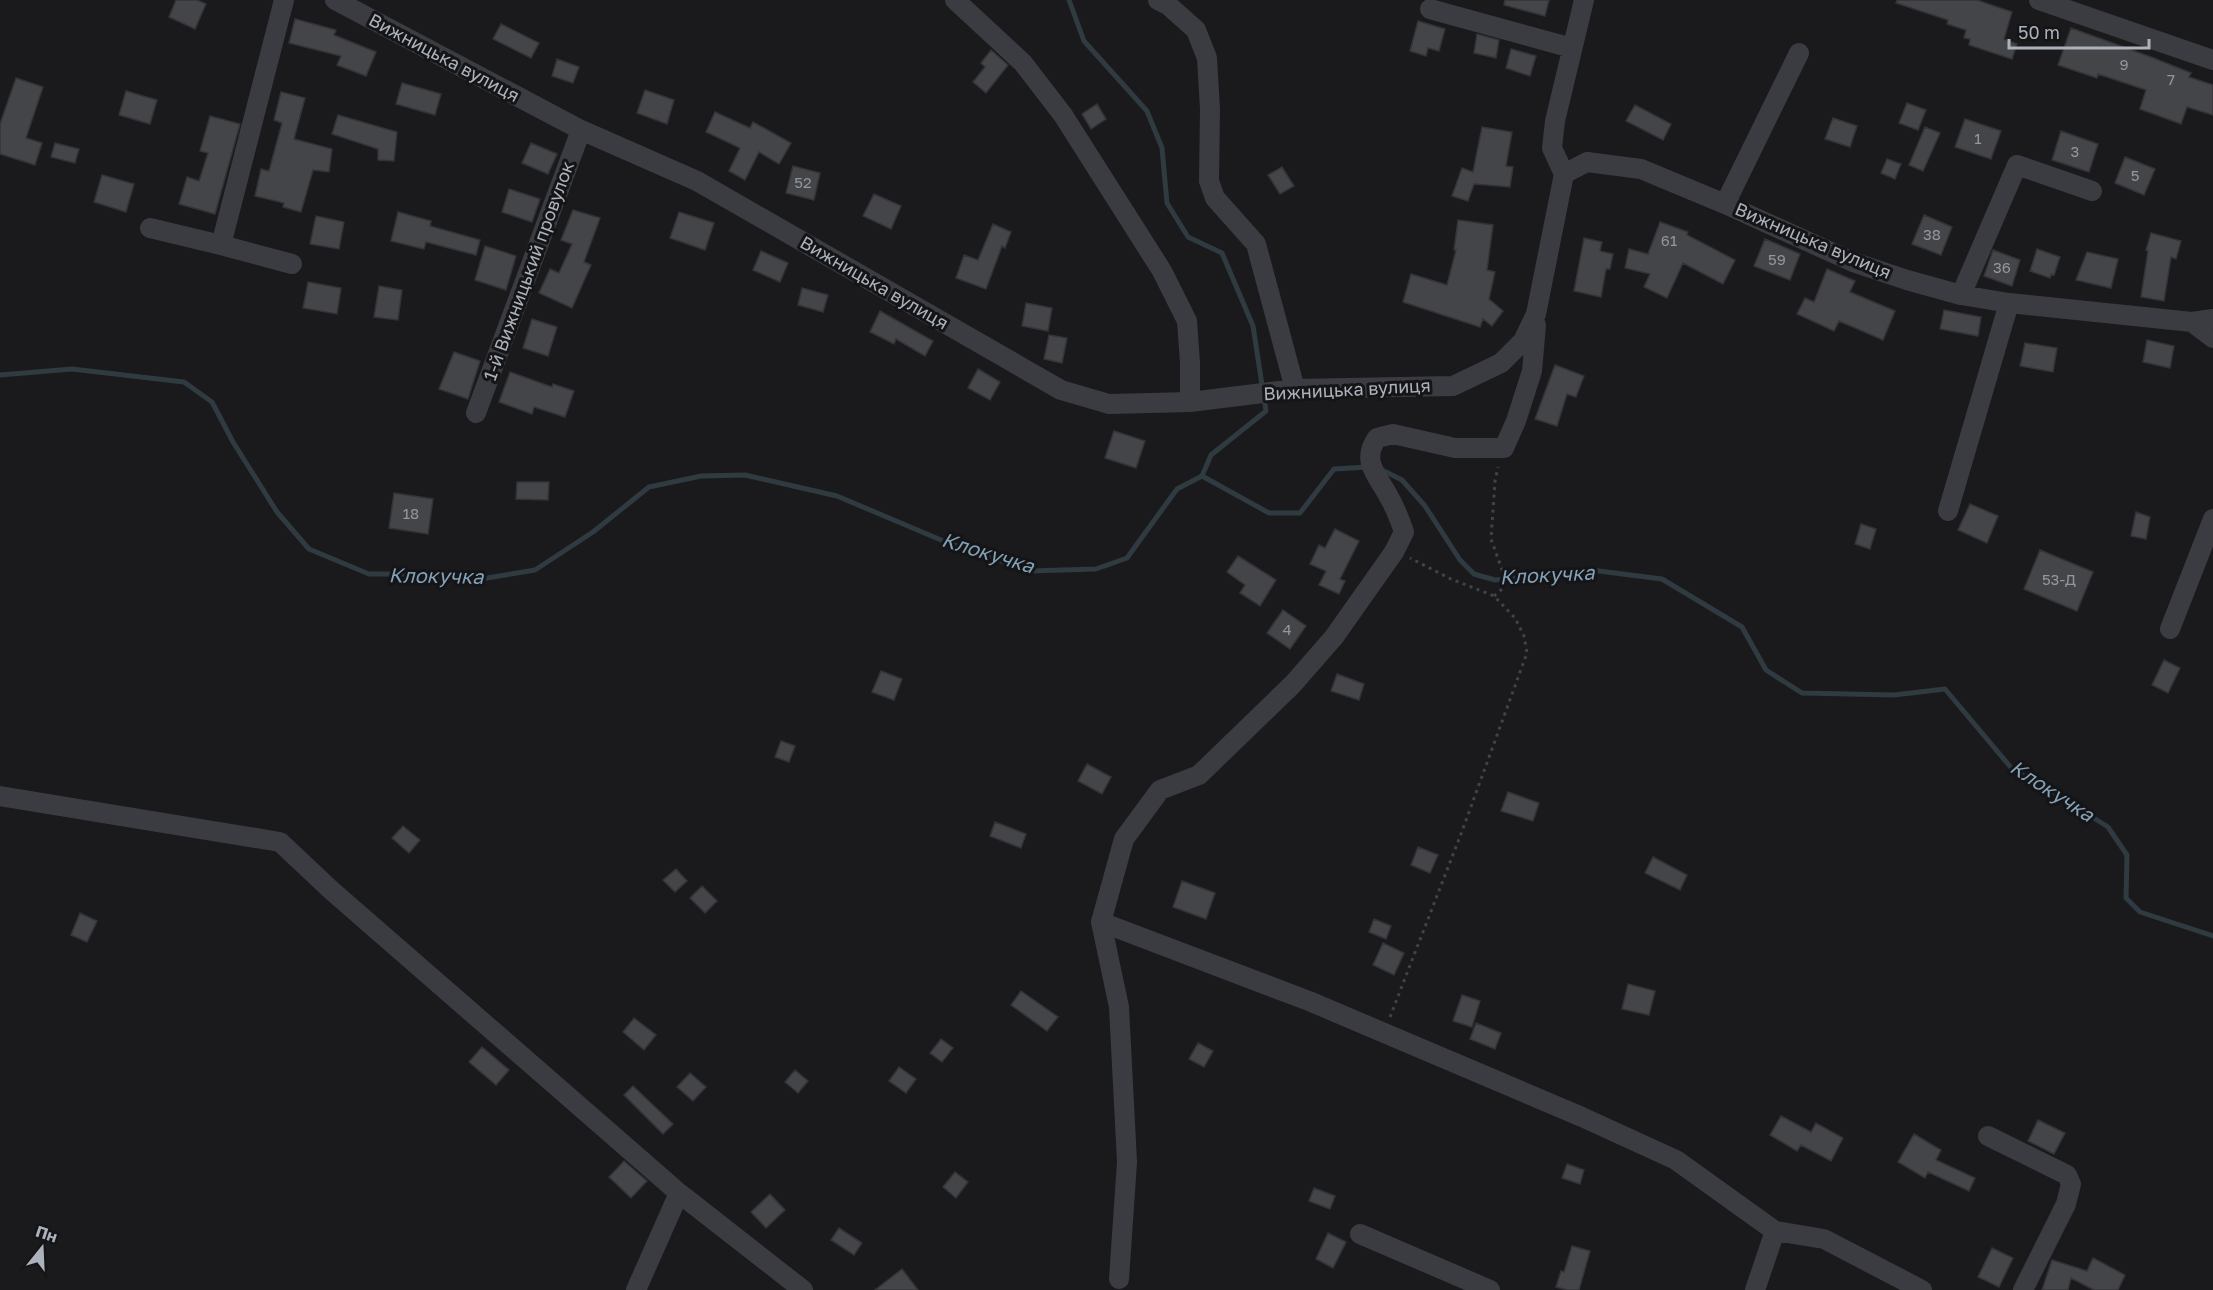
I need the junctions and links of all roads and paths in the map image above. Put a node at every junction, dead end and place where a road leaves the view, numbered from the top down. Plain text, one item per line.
1 (284, 0) edge
2 (335, 0) edge
3 (955, 0) edge
4 (1158, 0) edge
5 (1584, 0) edge
6 (2039, 0) edge
7 (1430, 9) dead end
8 (1572, 48) junction
9 (1799, 53) dead end
10 (2213, 60) edge
11 (581, 130) junction
12 (1564, 174) junction
13 (2092, 191) dead end
14 (1725, 204) junction
15 (150, 228) dead end
16 (221, 245) junction
17 (292, 264) dead end
18 (1961, 295) junction
19 (2009, 303) junction
20 (1536, 314) junction
21 (2213, 319) edge
22 (2192, 322) junction
23 (2213, 338) edge
24 (1288, 390) junction
25 (1190, 402) junction
26 (476, 413) dead end
27 (1504, 448) junction
28 (1948, 511) dead end
29 (2213, 519) edge
30 (1394, 552) junction
31 (1494, 596) junction
32 (2170, 629) dead end
33 (0, 796) edge
34 (1101, 921) junction
35 (1384, 1033) junction
36 (1988, 1136) dead end
37 (679, 1193) junction
38 (1775, 1231) junction
39 (1360, 1234) dead end
40 (1119, 1280) dead end
41 (636, 1290) edge
42 (803, 1290) edge
43 (1490, 1290) edge
44 (1755, 1290) edge
45 (1922, 1290) edge
46 (2023, 1290) edge

1 - 16 street
2 - 11 street, Вижницька вулиця
3 - 25 street
4 - 24 street
5 - 8 street
6 - 10 street
7 - 8 street
8 - 12 street
9 - 14 street
11 - 25 street, Вижницька вулиця
11 - 26 street, 1-й Вижницький провулок
12 - 14 street, Вижницька вулиця
12 - 20 street, Вижницька вулиця
13 - 18 street
14 - 18 street, Вижницька вулиця
15 - 16 street
16 - 17 street
18 - 19 street, Вижницька вулиця
19 - 22 street, Вижницька вулиця
19 - 28 street
20 - 24 street, Вижницька вулиця
20 - 27 street
21 - 22 street, Вижницька вулиця
22 - 23 street
24 - 25 street, Вижницька вулиця
27 - 30 street
27 - 31 path
29 - 32 street
30 - 31 path
30 - 34 street
31 - 35 path
33 - 37 street
34 - 35 street
34 - 40 street
35 - 38 street
36 - 46 street
37 - 41 street
37 - 42 street
38 - 44 street
38 - 45 street
39 - 43 street

